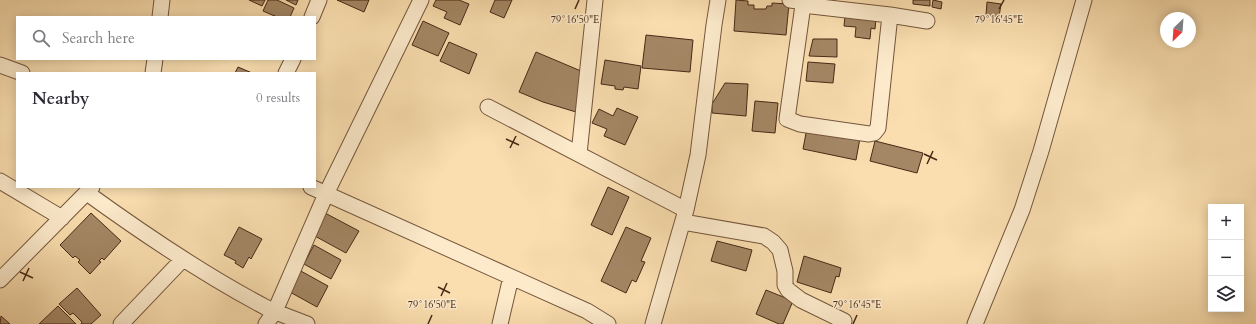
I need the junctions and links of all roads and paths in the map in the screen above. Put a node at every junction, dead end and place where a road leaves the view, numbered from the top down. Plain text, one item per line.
1 (162, 0) edge
2 (319, 0) edge
3 (421, 0) edge
4 (595, 0) edge
5 (718, 0) edge
6 (1084, 0) edge
7 (797, 2) edge
8 (890, 15) junction
9 (160, 16) edge
10 (312, 16) edge
11 (927, 21) dead end
12 (155, 60) edge
13 (292, 60) edge
14 (0, 65) edge
15 (19, 72) edge
16 (153, 72) edge
17 (286, 72) edge
18 (488, 107) dead end
19 (579, 154) junction
20 (0, 181) edge
21 (313, 188) edge
22 (90, 190) edge
23 (326, 194) junction
24 (685, 216) junction
25 (62, 218) junction
26 (183, 259) junction
27 (2, 275) edge
28 (512, 277) junction
29 (275, 312) junction
30 (844, 321) dead end
31 (121, 324) edge
32 (266, 324) edge
33 (307, 324) edge
34 (500, 324) edge
35 (608, 324) edge
36 (653, 324) edge
37 (975, 324) edge

1 - 9 street
2 - 10 street
3 - 23 street
4 - 19 street
5 - 24 street
6 - 37 street
7 - 8 street
7 - 8 street
8 - 11 street
12 - 16 street
13 - 17 street
14 - 15 street
18 - 19 street
19 - 24 street
20 - 25 street
21 - 23 street
22 - 25 street
22 - 26 street
23 - 28 street
23 - 29 street
24 - 30 street
24 - 36 street
25 - 27 street
26 - 29 street
26 - 31 street
28 - 34 street
28 - 35 street
29 - 32 street
29 - 33 street

